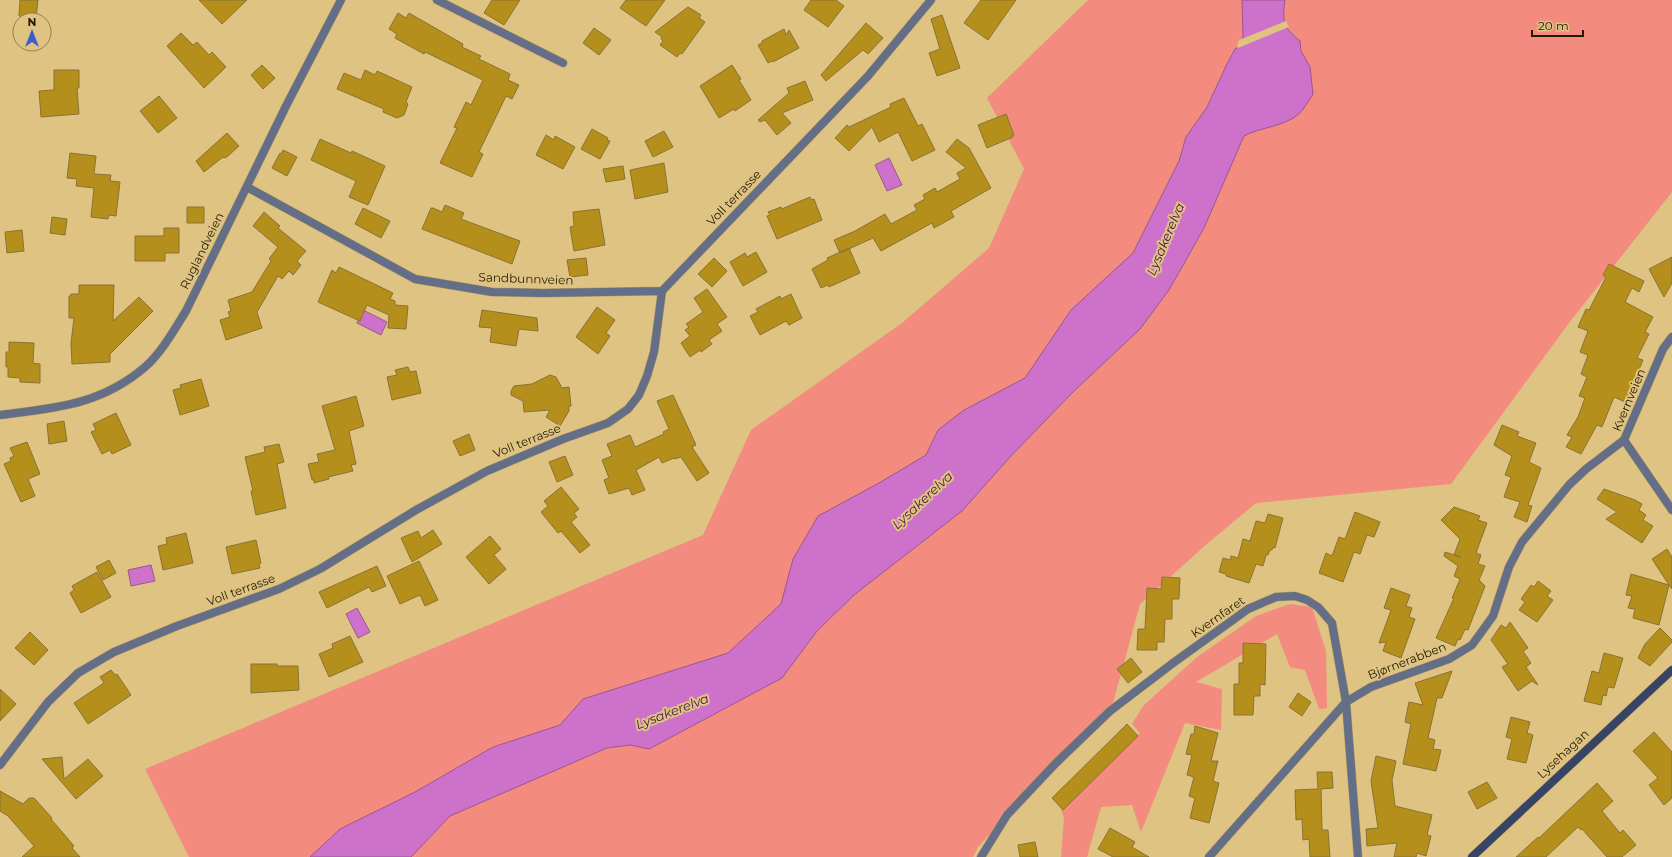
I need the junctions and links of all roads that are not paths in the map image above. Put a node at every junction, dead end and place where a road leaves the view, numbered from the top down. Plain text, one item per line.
1 (341, 0) edge
2 (437, 0) edge
3 (931, 0) edge
4 (563, 63) dead end
5 (247, 187) junction
6 (662, 291) junction
7 (1672, 337) edge
8 (0, 415) edge
9 (1624, 440) junction
10 (1672, 510) edge
11 (1672, 670) edge
12 (1346, 702) junction
13 (0, 765) edge
14 (981, 857) edge
15 (1209, 857) edge
16 (1358, 857) edge
17 (1472, 857) edge

1 - 5 street, Ruglandveien
2 - 4 street
3 - 6 street, Voll terrasse
5 - 6 street, Sandbunnveien
5 - 8 street, Ruglandveien
6 - 13 street, Voll terrasse
7 - 9 street, Kvernveien
9 - 10 street, Kvernveien
9 - 12 street, Bjørnerabben
11 - 17 street, Lysehagan
12 - 14 street, Kvernfaret
12 - 15 street, Bjørnerabben
12 - 16 street, Kvernfaret

